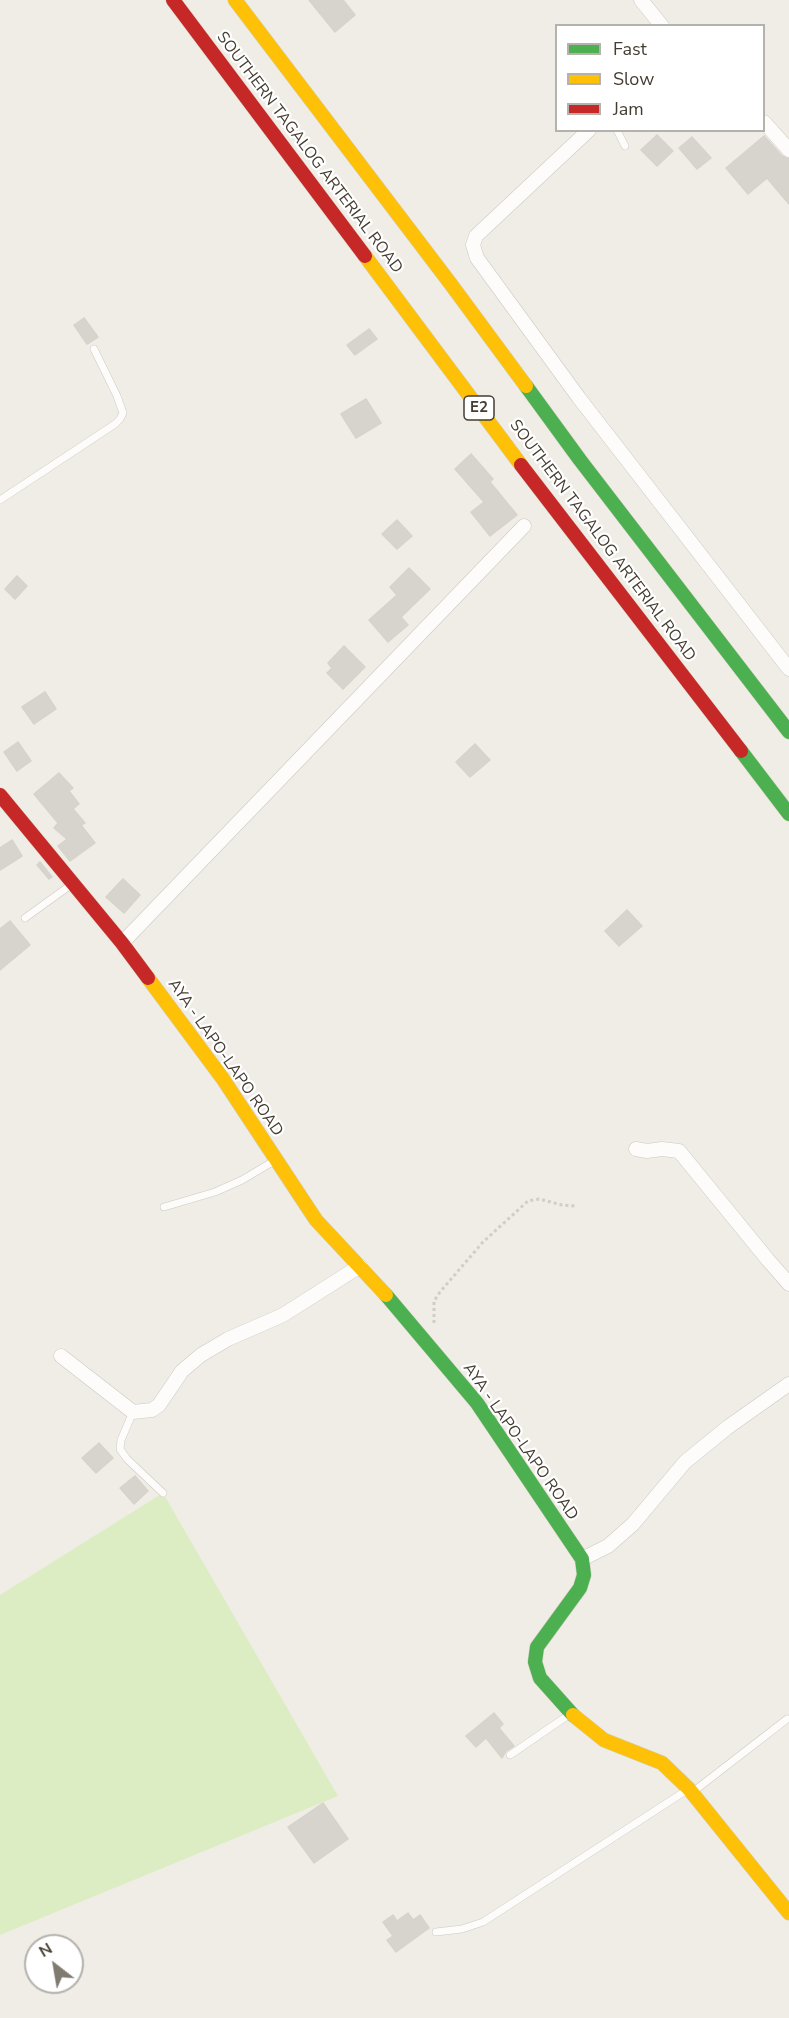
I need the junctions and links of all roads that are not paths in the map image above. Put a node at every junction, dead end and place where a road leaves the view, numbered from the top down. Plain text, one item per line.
1 (173, 0) edge
2 (235, 0) edge
3 (641, 0) edge
4 (660, 24) edge
5 (765, 123) edge
6 (587, 132) edge
7 (618, 132) edge
8 (625, 146) dead end
9 (789, 150) edge
10 (94, 349) dead end
11 (0, 500) edge
12 (524, 525) dead end
13 (789, 669) edge
14 (789, 732) edge
15 (0, 795) edge
16 (789, 814) edge
17 (73, 884) junction
18 (25, 918) dead end
19 (122, 943) junction
20 (636, 1149) dead end
21 (276, 1160) junction
22 (164, 1207) dead end
23 (360, 1266) junction
24 (789, 1284) edge
25 (61, 1356) dead end
26 (789, 1384) edge
27 (133, 1412) junction
28 (162, 1493) dead end
29 (582, 1559) junction
30 (572, 1713) junction
31 (787, 1719) dead end
32 (510, 1755) dead end
33 (691, 1790) junction
34 (789, 1913) edge
35 (436, 1932) dead end

1 - 16 main road, SOUTHERN TAGALOG ARTERIAL ROAD / E2
2 - 14 main road, SOUTHERN TAGALOG ARTERIAL ROAD
3 - 4 street
5 - 9 street
6 - 13 street
7 - 8 lane
10 - 11 lane
12 - 19 street
15 - 17 main road, AYA - LAPO-LAPO ROAD
17 - 18 lane
17 - 19 main road, AYA - LAPO-LAPO ROAD
19 - 21 main road, AYA - LAPO-LAPO ROAD
20 - 24 street
21 - 22 lane
21 - 23 main road, AYA - LAPO-LAPO ROAD
23 - 27 street
23 - 29 main road, AYA - LAPO-LAPO ROAD
25 - 27 street
26 - 29 street
27 - 28 lane
29 - 30 main road
30 - 32 lane
30 - 33 main road
31 - 33 lane
33 - 34 main road
33 - 35 lane

